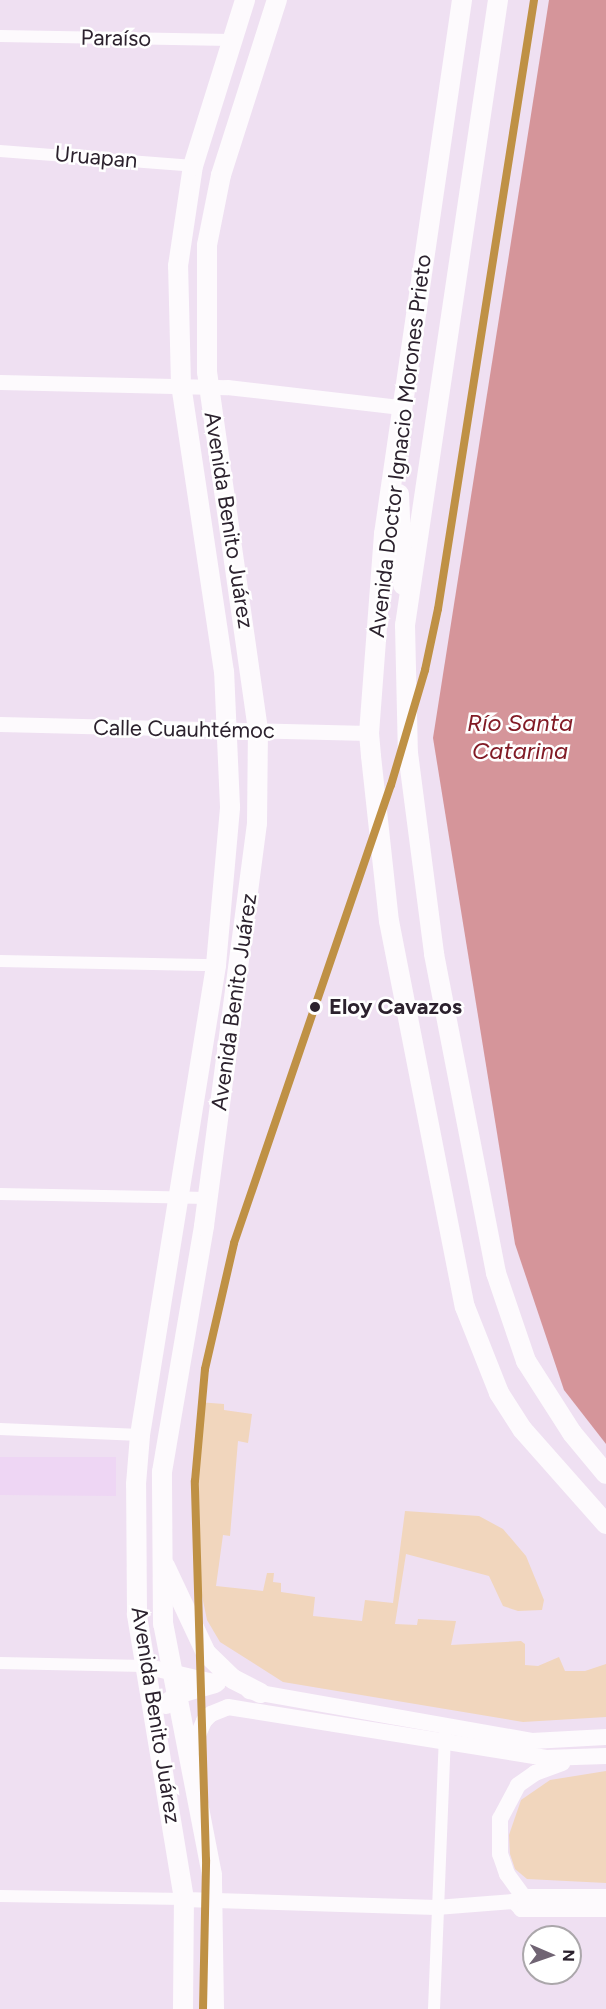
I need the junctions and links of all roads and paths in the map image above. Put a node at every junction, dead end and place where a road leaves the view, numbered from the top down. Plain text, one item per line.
1 (245, 0) edge
2 (277, 0) edge
3 (462, 0) edge
4 (498, 0) edge
5 (0, 36) edge
6 (231, 40) junction
7 (0, 151) edge
8 (193, 166) junction
9 (0, 382) edge
10 (181, 385) junction
11 (209, 386) junction
12 (401, 407) junction
13 (393, 462) junction
14 (405, 625) junction
15 (0, 724) edge
16 (229, 730) junction
17 (258, 730) junction
18 (369, 733) junction
19 (0, 961) edge
20 (216, 965) junction
21 (0, 1194) edge
22 (179, 1197) junction
23 (207, 1198) junction
24 (0, 1429) edge
25 (140, 1435) junction
26 (606, 1474) edge
27 (606, 1524) edge
28 (161, 1556) junction
29 (0, 1663) edge
30 (144, 1666) junction
31 (171, 1671) junction
32 (215, 1683) junction
33 (261, 1694) junction
34 (177, 1696) junction
35 (154, 1719) junction
36 (445, 1736) junction
37 (606, 1737) edge
38 (606, 1756) edge
39 (187, 1759) junction
40 (577, 1759) junction
41 (0, 1896) edge
42 (606, 1896) edge
43 (184, 1899) junction
44 (214, 1899) junction
45 (519, 1902) junction
46 (436, 1906) junction
47 (606, 1909) edge
48 (183, 2009) edge
49 (214, 2009) edge
50 (434, 2009) edge

1 - 6 main road, Avenida Benito Juárez
2 - 11 main road, Avenida Benito Juárez
3 - 12 main road, Avenida Doctor Ignacio Morones Prieto
4 - 14 main road, Avenida Doctor Ignacio Morones Prieto
5 - 6 street, Paraíso
6 - 8 main road, Avenida Benito Juárez
7 - 8 street, Uruapan
8 - 10 main road, Avenida Benito Juárez
9 - 10 street
10 - 11 street
10 - 16 main road, Avenida Benito Juárez
11 - 12 street
11 - 17 main road, Avenida Benito Juárez
12 - 13 main road, Avenida Doctor Ignacio Morones Prieto
13 - 14 main road
13 - 18 main road, Avenida Doctor Ignacio Morones Prieto
14 - 26 main road, Avenida Doctor Ignacio Morones Prieto
15 - 16 street, Calle Cuauhtémoc
16 - 17 street, Calle Cuauhtémoc
16 - 20 main road, Avenida Benito Juárez
17 - 18 street, Calle Cuauhtémoc
17 - 23 main road, Avenida Benito Juárez
18 - 27 main road, Avenida Doctor Ignacio Morones Prieto
19 - 20 street
20 - 22 main road, Avenida Benito Juárez
21 - 22 street
22 - 23 street
22 - 25 main road, Avenida Benito Juárez
23 - 28 main road, Avenida Benito Juárez
24 - 25 street
25 - 30 main road, Avenida Benito Juárez
28 - 31 main road, Avenida Benito Juárez
28 - 33 main road
29 - 30 street
30 - 31 main road
30 - 35 main road, Avenida Benito Juárez
31 - 32 main road
31 - 34 main road, Avenida Benito Juárez
32 - 33 main road
32 - 34 main road
33 - 36 main road
34 - 35 main road
34 - 39 main road, Avenida Benito Juárez
35 - 43 main road, Avenida Benito Juárez
36 - 37 main road
36 - 39 main road
36 - 40 main road
36 - 46 street
38 - 40 main road
39 - 44 main road, Avenida Benito Juárez
40 - 45 main road
41 - 43 street
42 - 45 street
43 - 44 street
43 - 48 main road, Avenida Benito Juárez
44 - 46 street
44 - 49 main road, Avenida Benito Juárez
45 - 46 street
45 - 47 street
46 - 50 street

